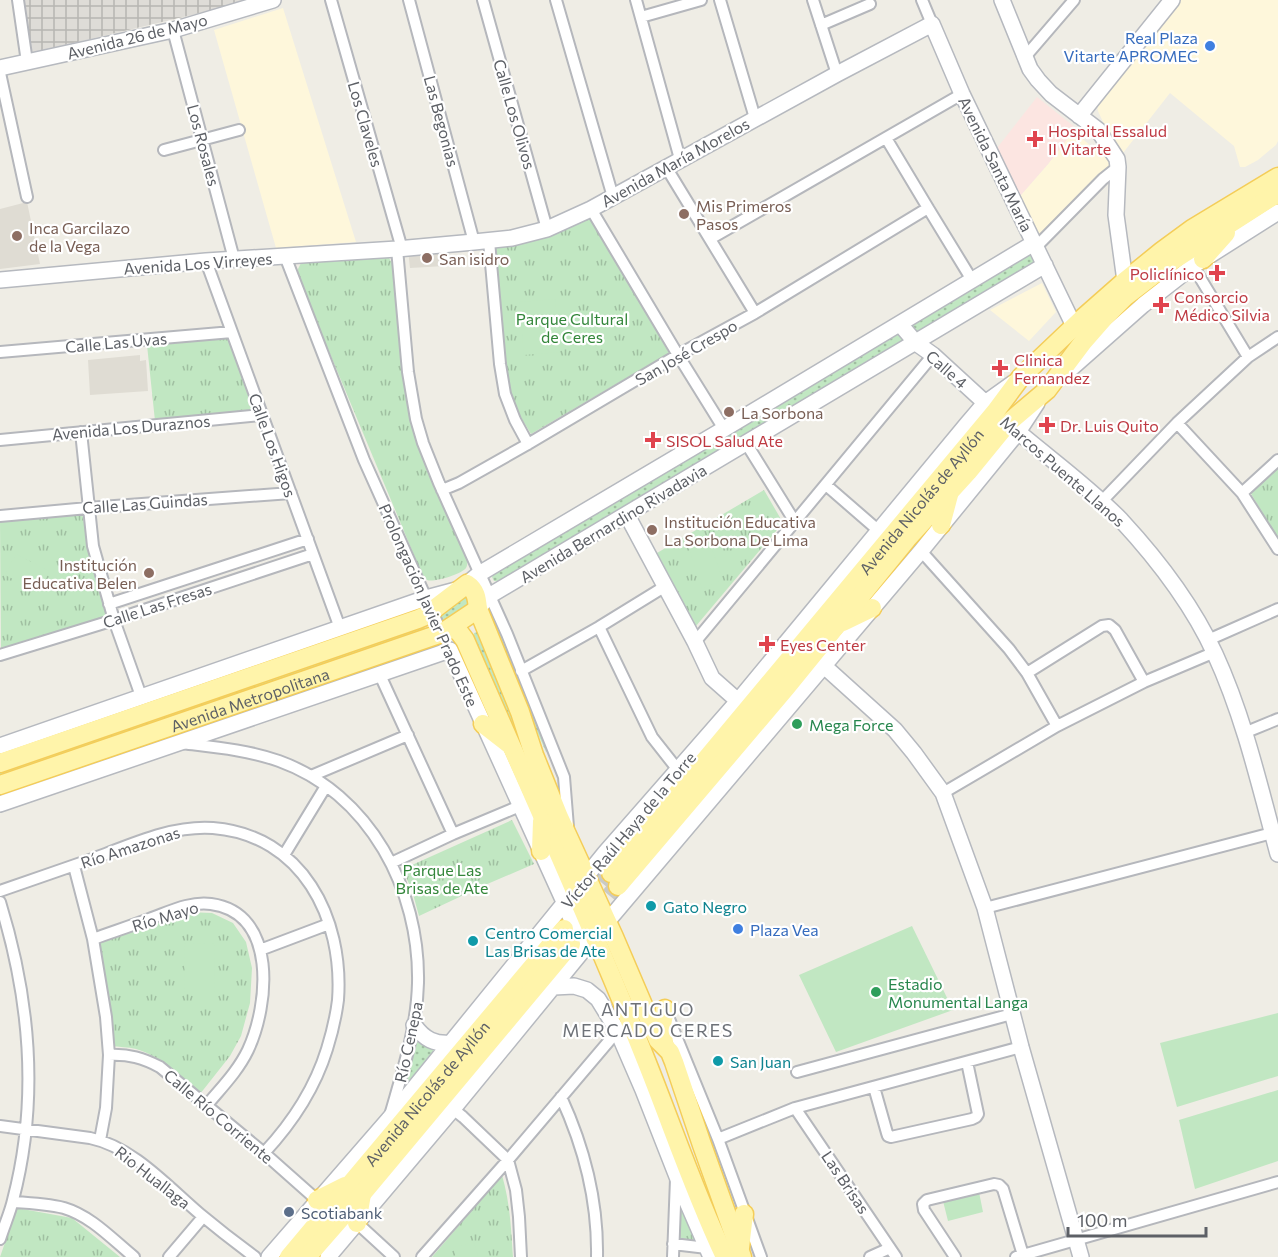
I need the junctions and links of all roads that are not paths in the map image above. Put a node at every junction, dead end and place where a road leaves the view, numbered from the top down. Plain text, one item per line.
1 (18, 0) edge
2 (273, 0) edge
3 (331, 0) edge
4 (410, 0) edge
5 (483, 0) edge
6 (556, 0) edge
7 (636, 0) edge
8 (700, 0) edge
9 (720, 0) edge
10 (813, 0) edge
11 (922, 0) edge
12 (1002, 0) edge
13 (1074, 0) edge
14 (1172, 0) edge
15 (870, 4) dead end
16 (641, 17) junction
17 (932, 24) junction
18 (821, 25) junction
19 (172, 30) junction
20 (1025, 57) junction
21 (27, 62) junction
22 (0, 68) edge
23 (0, 73) edge
24 (837, 74) junction
25 (962, 94) junction
26 (753, 112) junction
27 (1079, 116) junction
28 (238, 130) dead end
29 (886, 138) junction
30 (202, 140) junction
31 (164, 150) dead end
32 (680, 159) junction
33 (666, 167) junction
34 (1118, 167) junction
35 (1278, 177) edge
36 (1278, 193) edge
37 (27, 197) dead end
38 (613, 197) junction
39 (591, 208) junction
40 (928, 208) junction
41 (1278, 212) edge
42 (1240, 217) junction
43 (546, 229) junction
44 (710, 239) junction
45 (481, 242) junction
46 (1035, 245) junction
47 (399, 249) junction
48 (285, 256) junction
49 (234, 259) junction
50 (206, 261) junction
51 (1198, 262) junction
52 (1045, 265) junction
53 (0, 280) edge
54 (972, 280) junction
55 (1125, 281) junction
56 (755, 313) junction
57 (900, 324) junction
58 (1074, 326) junction
59 (232, 332) junction
60 (1278, 338) edge
61 (916, 342) junction
62 (0, 352) edge
63 (678, 355) junction
64 (933, 355) junction
65 (1248, 357) junction
66 (1047, 390) junction
67 (262, 415) junction
68 (1002, 417) junction
69 (1177, 423) junction
70 (724, 429) junction
71 (81, 432) junction
72 (0, 440) edge
73 (746, 443) junction
74 (528, 444) junction
75 (1278, 460) edge
76 (826, 485) junction
77 (943, 488) junction
78 (442, 490) junction
79 (291, 493) junction
80 (1242, 493) junction
81 (904, 500) junction
82 (1102, 501) junction
83 (88, 508) junction
84 (627, 515) junction
85 (0, 516) edge
86 (795, 522) junction
87 (941, 525) junction
88 (879, 531) junction
89 (308, 539) junction
90 (1278, 549) edge
91 (921, 551) junction
92 (313, 554) junction
93 (838, 580) junction
94 (469, 582) junction
95 (664, 587) junction
96 (484, 602) junction
97 (109, 604) junction
98 (428, 605) junction
99 (872, 609) junction
100 (1278, 609) edge
101 (832, 619) junction
102 (114, 620) junction
103 (599, 627) junction
104 (340, 628) junction
105 (446, 630) junction
106 (695, 642) junction
107 (1211, 646) junction
108 (450, 650) junction
109 (0, 655) edge
110 (824, 666) junction
111 (521, 671) junction
112 (1027, 673) junction
113 (380, 675) junction
114 (1144, 682) junction
115 (141, 696) junction
116 (738, 701) junction
117 (1278, 719) edge
118 (483, 724) junction
119 (1057, 726) junction
120 (1244, 733) junction
121 (408, 735) junction
122 (180, 743) junction
123 (0, 746) edge
124 (511, 746) junction
125 (0, 762) edge
126 (678, 770) junction
127 (311, 776) junction
128 (0, 785) edge
129 (327, 786) junction
130 (943, 793) junction
131 (0, 804) edge
132 (520, 806) junction
133 (542, 816) junction
134 (1272, 833) junction
135 (453, 834) junction
136 (569, 839) junction
137 (541, 851) junction
138 (1278, 854) edge
139 (284, 855) junction
140 (392, 863) junction
141 (74, 866) junction
142 (586, 878) junction
143 (614, 880) tunnel mouth
144 (0, 891) edge
145 (570, 898) junction
146 (0, 902) edge
147 (985, 908) junction
148 (607, 922) junction
149 (329, 924) junction
150 (93, 939) junction
151 (578, 940) junction
152 (260, 950) junction
153 (554, 987) junction
154 (629, 997) junction
155 (664, 1009) joint
156 (1012, 1014) junction
157 (623, 1024) junction
158 (414, 1025) junction
159 (452, 1042) junction
160 (661, 1042) junction
161 (1021, 1047) junction
162 (109, 1055) junction
163 (644, 1056) junction
164 (967, 1062) junction
165 (798, 1072) dead end
166 (874, 1088) junction
167 (561, 1097) junction
168 (207, 1105) junction
169 (795, 1108) junction
170 (453, 1109) junction
171 (389, 1119) junction
172 (0, 1126) edge
173 (671, 1127) junction
174 (26, 1129) junction
175 (697, 1130) junction
176 (718, 1139) junction
177 (100, 1140) junction
178 (264, 1153) junction
179 (508, 1160) junction
180 (676, 1176) junction
181 (1278, 1182) edge
182 (357, 1188) junction
183 (691, 1195) junction
184 (317, 1200) junction
185 (13, 1202) junction
186 (744, 1214) junction
187 (203, 1216) junction
188 (357, 1223) junction
189 (0, 1239) edge
190 (1075, 1240) junction
191 (674, 1245) junction
192 (893, 1252) edge
193 (709, 1253) edge
194 (735, 1256) edge
195 (1020, 1256) edge
196 (134, 1257) edge
197 (170, 1257) edge
198 (255, 1257) edge
199 (269, 1257) edge
200 (289, 1257) edge
201 (307, 1257) edge
202 (328, 1257) edge
203 (394, 1257) edge
204 (422, 1257) edge
205 (521, 1257) edge
206 (597, 1257) edge
207 (673, 1257) edge
208 (761, 1257) edge
209 (870, 1257) edge
210 (955, 1257) edge
211 (1081, 1257) edge

1 - 21 street
2 - 19 street, Avenida 26 de Mayo
3 - 47 street, Los Claveles
4 - 45 street, Las Begonias
5 - 43 street, Calle Los Olivos
6 - 38 street
7 - 16 street
8 - 16 street
9 - 26 street
10 - 18 street
11 - 17 street, Avenida Santa María
12 - 20 street
13 - 20 street
14 - 27 street
15 - 18 street
16 - 32 street
17 - 24 street, Avenida María Morelos
17 - 25 street, Avenida Santa María
18 - 24 street
19 - 21 street, Avenida 26 de Mayo
19 - 30 street, Los Rosales
20 - 27 street
21 - 22 street, Avenida 26 de Mayo
23 - 37 street
24 - 26 street, Avenida María Morelos
25 - 29 street
25 - 46 street, Avenida Santa María
26 - 32 street, Avenida María Morelos
27 - 34 street
28 - 30 street
29 - 40 street
29 - 44 street
30 - 31 street
30 - 49 street, Los Rosales
32 - 33 street, Avenida María Morelos
33 - 38 street, Avenida María Morelos
33 - 44 street
34 - 46 street
34 - 55 street
35 - 55 main road, Avenida Nicolás de Ayllón
36 - 42 main road, Avenida Nicolás de Ayllón
38 - 39 street, Avenida María Morelos
39 - 43 street, Avenida María Morelos
39 - 63 street
40 - 54 street
40 - 56 street, San José Crespo
41 - 51 street
42 - 51 main road
42 - 66 main road, Avenida Nicolás de Ayllón
43 - 45 street, Avenida María Morelos
44 - 56 street
45 - 47 street, Avenida María Morelos
45 - 74 street, Las Begonias
46 - 52 street, Avenida Santa María
46 - 54 street, Avenida Bernardino Rivadavia
47 - 48 street, Avenida Los Virreyes
47 - 78 street, Prolongación Javier Prado Este
48 - 49 street, Avenida Los Virreyes
48 - 98 street, Prolongación Javier Prado Este
49 - 50 street, Avenida Los Virreyes
50 - 53 street, Avenida Los Virreyes
50 - 59 street, Calle Los Higos
51 - 65 street
51 - 66 street
52 - 58 street, Avenida Santa María
52 - 61 street, Avenida Bernardino Rivadavia
54 - 57 street, Avenida Bernardino Rivadavia
55 - 58 main road, Avenida Nicolás de Ayllón
56 - 63 street, San José Crespo
57 - 61 street, Calle 4
57 - 70 street, Avenida Bernardino Rivadavia
58 - 68 main road, Avenida Nicolás de Ayllón
59 - 62 street, Calle Las Uvas
59 - 67 street, Calle Los Higos
60 - 65 street
61 - 64 street, Calle 4
61 - 73 street, Avenida Bernardino Rivadavia
63 - 70 street
63 - 74 street, San José Crespo
64 - 68 street, Calle 4
64 - 76 street
65 - 69 street
66 - 68 main road, Avenida Nicolás de Ayllón
67 - 71 street, Avenida Los Duraznos
67 - 79 street, Calle Los Higos
68 - 77 main road, Avenida Nicolás de Ayllón
68 - 81 street, Víctor Raúl Haya de la Torre
68 - 82 street, Marcos Puente Llanos
68 - 87 street
69 - 80 street
69 - 82 street
70 - 94 street, Avenida Bernardino Rivadavia
71 - 72 street, Avenida Los Duraznos
71 - 83 street
73 - 84 street, Avenida Bernardino Rivadavia
73 - 86 street
74 - 78 street, San José Crespo
75 - 80 street
76 - 86 street
76 - 88 street
77 - 81 main road
77 - 87 main road
77 - 101 main road, Avenida Nicolás de Ayllón
78 - 94 street, Prolongación Javier Prado Este
79 - 83 street, Calle Las Guindas
79 - 89 street, Calle Los Higos
80 - 90 street
81 - 88 street, Víctor Raúl Haya de la Torre
82 - 107 street, Marcos Puente Llanos
83 - 85 street, Calle Las Guindas
83 - 97 street
84 - 95 street
84 - 96 street, Avenida Bernardino Rivadavia
86 - 106 street
87 - 91 street
88 - 93 street, Víctor Raúl Haya de la Torre
89 - 92 street, Calle Los Higos
89 - 97 street, Calle Las Fresas
91 - 99 street
91 - 112 street
92 - 102 street, Calle Las Fresas
92 - 104 street, Calle Los Higos
93 - 101 main road
93 - 116 street, Víctor Raúl Haya de la Torre
94 - 96 main road, Prolongación Javier Prado Este
94 - 98 main road, Avenida Metropolitana
95 - 103 street
95 - 106 street
96 - 105 main road, Avenida Metropolitana
96 - 111 street, Prolongación Javier Prado Este
96 - 136 main road, Prolongación Javier Prado Este
97 - 102 street
98 - 104 street, Avenida Metropolitana
98 - 105 street, Prolongación Javier Prado Este
98 - 125 main road, Avenida Metropolitana
99 - 101 main road
99 - 110 street
100 - 107 street
101 - 143 main road, Avenida Nicolás de Ayllón
102 - 109 street, Calle Las Fresas
102 - 115 street
103 - 111 street
103 - 126 street
104 - 115 street, Avenida Metropolitana
105 - 108 street, Prolongación Javier Prado Este
105 - 124 main road, Prolongación Javier Prado Este
105 - 128 main road, Avenida Metropolitana
106 - 116 street
107 - 114 street
107 - 120 street, Marcos Puente Llanos
108 - 113 street, Avenida Metropolitana
108 - 118 street, Prolongación Javier Prado Este
110 - 130 street
110 - 148 street
111 - 136 street, Prolongación Javier Prado Este
112 - 114 street
112 - 119 street
113 - 121 street
113 - 122 street, Avenida Metropolitana
114 - 119 street
115 - 123 street, Avenida Metropolitana
116 - 126 street, Víctor Raúl Haya de la Torre
117 - 120 street
118 - 124 main road
118 - 132 street, Prolongación Javier Prado Este
119 - 130 street
120 - 134 street, Marcos Puente Llanos
121 - 127 street
121 - 135 street
122 - 127 street, Río Cenepa
122 - 131 street, Avenida Metropolitana
124 - 133 main road, Prolongación Javier Prado Este
126 - 142 street, Víctor Raúl Haya de la Torre
127 - 129 street, Río Cenepa
129 - 139 street
129 - 140 street, Río Cenepa
130 - 147 street
132 - 135 street
132 - 137 street, Prolongación Javier Prado Este
133 - 137 main road
133 - 145 main road, Prolongación Javier Prado Este
134 - 138 street, Marcos Puente Llanos
134 - 147 street
135 - 140 street
136 - 142 main road, Prolongación Javier Prado Este
137 - 145 street, Prolongación Javier Prado Este
139 - 141 street, Río Amazonas
139 - 149 street, Río Amazonas
140 - 158 street, Río Cenepa
141 - 144 street, Río Amazonas
141 - 150 street
142 - 145 street, Víctor Raúl Haya de la Torre
142 - 148 main road, Prolongación Javier Prado Este
145 - 151 main road, Prolongación Javier Prado Este
145 - 159 street, Víctor Raúl Haya de la Torre
146 - 174 street
147 - 156 street
148 - 151 street
148 - 154 main road, Prolongación Javier Prado Este
149 - 152 street
149 - 178 street, Río Amazonas
150 - 152 street, Río Mayo
150 - 162 street
151 - 153 street
151 - 154 main road, Prolongación Javier Prado Este
151 - 182 main road, Avenida Nicolás de Ayllón
152 - 168 street, Río Mayo
153 - 157 street, Prolongación Javier Prado Este
153 - 170 street
154 - 157 main road, Prolongación Javier Prado Este
154 - 160 main road, Prolongación Javier Prado Este
155 - 160 main road
155 - 176 street
156 - 161 street
156 - 165 street
157 - 163 main road, Prolongación Javier Prado Este
157 - 167 street
157 - 180 street, Prolongación Javier Prado Este
158 - 159 street
158 - 171 street, Río Cenepa
159 - 171 street, Víctor Raúl Haya de la Torre
160 - 163 main road
160 - 175 main road, Prolongación Javier Prado Este
161 - 164 street
161 - 190 street
162 - 168 street, Calle Río Corriente
162 - 177 street
163 - 173 main road, Prolongación Javier Prado Este
164 - 166 street
164 - 166 street
166 - 169 street
167 - 179 street
167 - 206 street
168 - 178 street, Calle Río Corriente
169 - 176 street
169 - 192 street, Las Brisas
170 - 179 street
170 - 188 street
171 - 184 street, Víctor Raúl Haya de la Torre
172 - 174 street, Rio Huallaga
173 - 175 main road
173 - 183 main road, Prolongación Javier Prado Este
174 - 177 street, Rio Huallaga
174 - 185 street
175 - 194 main road, Prolongación Javier Prado Este
176 - 186 street
177 - 187 street, Rio Huallaga
178 - 184 street, Calle Río Corriente
179 - 204 street
179 - 205 street
180 - 183 street, Prolongación Javier Prado Este
180 - 191 street
181 - 190 street
182 - 184 main road
182 - 188 main road
182 - 200 main road, Avenida Nicolás de Ayllón
182 - 201 main road, Avenida Nicolás de Ayllón
183 - 193 street, Prolongación Javier Prado Este
183 - 194 main road, Prolongación Javier Prado Este
184 - 199 street, Víctor Raúl Haya de la Torre
185 - 189 street
185 - 196 street
186 - 194 main road
186 - 208 street
187 - 197 street
187 - 198 street, Rio Huallaga
188 - 202 street
188 - 203 street
190 - 195 street
190 - 211 street
191 - 193 street
191 - 207 street
192 - 209 street
195 - 210 street

